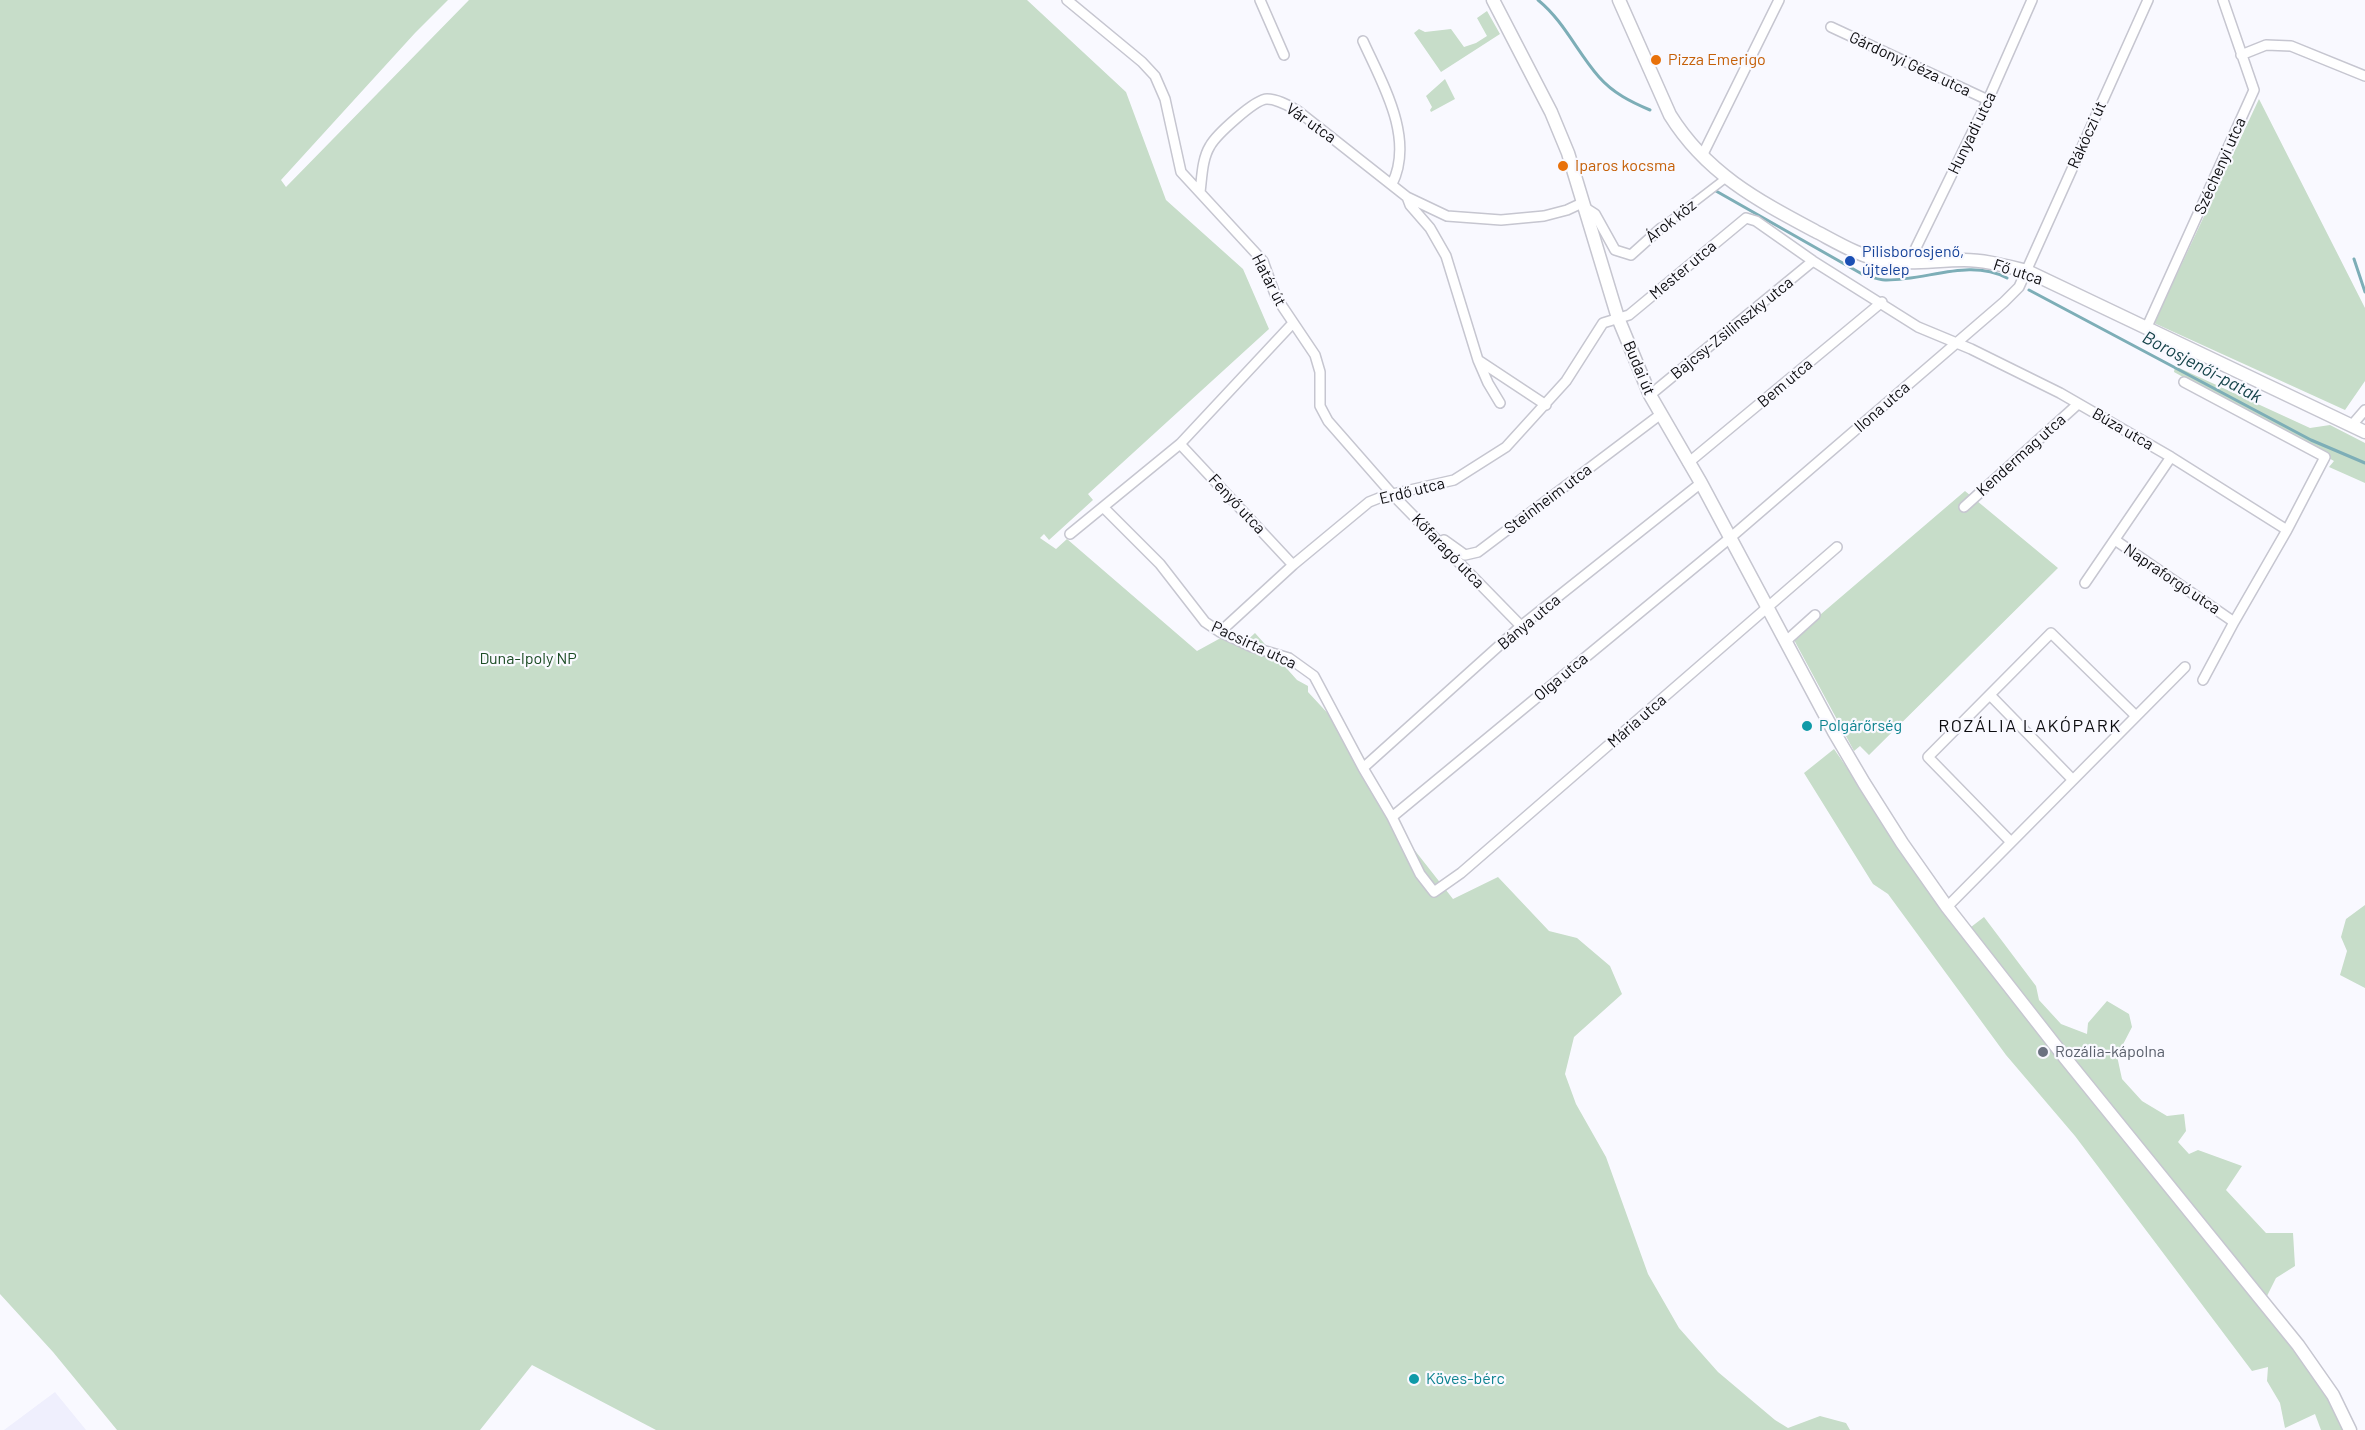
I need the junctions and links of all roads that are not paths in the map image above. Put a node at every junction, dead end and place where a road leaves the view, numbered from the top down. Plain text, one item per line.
1 (1067, 0) edge
2 (1260, 0) edge
3 (1493, 0) edge
4 (1619, 0) edge
5 (1779, 0) edge
6 (2032, 0) edge
7 (2148, 0) edge
8 (2223, 0) edge
9 (1831, 27) dead end
10 (1363, 41) dead end
11 (1284, 55) dead end
12 (2241, 55) junction
13 (2365, 76) edge
14 (1988, 100) junction
15 (1702, 156) junction
16 (1726, 178) junction
17 (1392, 184) junction
18 (1200, 192) junction
19 (1407, 197) junction
20 (1583, 205) junction
21 (1746, 218) joint
22 (1661, 228) joint
23 (1814, 261) junction
24 (1908, 264) junction
25 (2027, 271) junction
26 (1882, 302) junction
27 (1618, 318) junction
28 (1293, 323) junction
29 (2146, 329) junction
30 (1955, 344) junction
31 (1478, 360) junction
32 (2184, 382) dead end
33 (1650, 395) junction
34 (1500, 403) dead end
35 (2078, 404) junction
36 (1546, 405) junction
37 (2365, 410) edge
38 (1661, 414) junction
39 (2352, 425) junction
40 (2365, 432) edge
41 (1180, 444) junction
42 (2171, 457) junction
43 (1688, 463) junction
44 (1701, 483) junction
45 (1392, 494) junction
46 (1103, 507) junction
47 (1964, 507) dead end
48 (2287, 530) junction
49 (1070, 534) dead end
50 (1431, 535) junction
51 (1730, 538) junction
52 (2115, 540) junction
53 (1837, 547) dead end
54 (1293, 565) junction
55 (2085, 583) dead end
56 (1767, 609) junction
57 (1815, 615) dead end
58 (2234, 622) junction
59 (1521, 626) junction
60 (1220, 632) junction
61 (1785, 642) junction
62 (2185, 667) dead end
63 (2203, 680) dead end
64 (1990, 695) junction
65 (2136, 716) junction
66 (1363, 768) junction
67 (2073, 780) junction
68 (1392, 817) junction
69 (2011, 842) junction
70 (1434, 892) joint
71 (1947, 907) junction
72 (2350, 1430) edge

1 - 18 street, Határ út
2 - 11 street
3 - 20 street, Budai út
4 - 15 street, Fő utca
5 - 15 street
6 - 14 street, Hunyadi utca
7 - 25 street, Rákóczi út
8 - 12 street, Széchenyi utca
9 - 14 street, Gárdonyi Géza utca
10 - 17 street
12 - 13 street
12 - 29 street, Széchenyi utca
14 - 24 street, Hunyadi utca
15 - 16 street, Fő utca
16 - 22 street, Árok köz
16 - 24 street, Fő utca
17 - 18 street, Vár utca
17 - 19 street, Vár utca
18 - 28 street, Határ út
19 - 20 street
19 - 31 street, Vár utca
20 - 22 street, Árok köz
20 - 27 street, Budai út
21 - 23 street, Búza utca
21 - 27 street, Mester utca
23 - 26 street, Búza utca
23 - 33 street, Bajcsy-Zsilinszky utca
24 - 25 street, Fő utca
25 - 29 street, Fő utca
25 - 30 street, Ilona utca
26 - 30 street, Búza utca
26 - 43 street, Bem utca
27 - 33 street, Budai út
27 - 36 street, Erdő utca
28 - 41 street, Határ út
28 - 45 street, Kőfaragó utca
29 - 39 street, Fő utca
30 - 35 street, Búza utca
30 - 51 street, Ilona utca
31 - 34 street, Vár utca
31 - 36 street
32 - 48 street
33 - 38 street, Budai út
35 - 42 street, Búza utca
35 - 47 street, Kendermag utca
36 - 45 street, Erdő utca
37 - 39 street
38 - 43 street, Budai út
38 - 50 street, Steinheim utca
39 - 40 street, Fő utca
41 - 46 street, Határ út
41 - 54 street, Fenyő utca
42 - 48 street, Búza utca
42 - 52 street
43 - 44 street, Budai út
44 - 51 street, Budai út
44 - 59 street, Bánya utca
45 - 50 street, Kőfaragó utca
45 - 54 street, Erdő utca
46 - 49 street, Határ út
46 - 60 street, Pacsirta utca
48 - 58 street
50 - 59 street, Kőfaragó utca
51 - 56 street, Budai út
51 - 68 street, Olga utca
52 - 55 street
52 - 58 street, Napraforgó utca
53 - 56 street, Mária utca
54 - 60 street, Erdő utca
56 - 61 street, Budai út
56 - 70 street, Mária utca
57 - 61 street
58 - 63 street, Napraforgó utca
59 - 66 street, Bánya utca
60 - 66 street, Pacsirta utca
61 - 71 street, Budai út
62 - 65 street
64 - 65 street
64 - 67 street
64 - 69 street
65 - 67 street
66 - 68 street, Pacsirta utca
67 - 69 street
68 - 70 street, Pacsirta utca
69 - 71 street
71 - 72 street, Budai út

